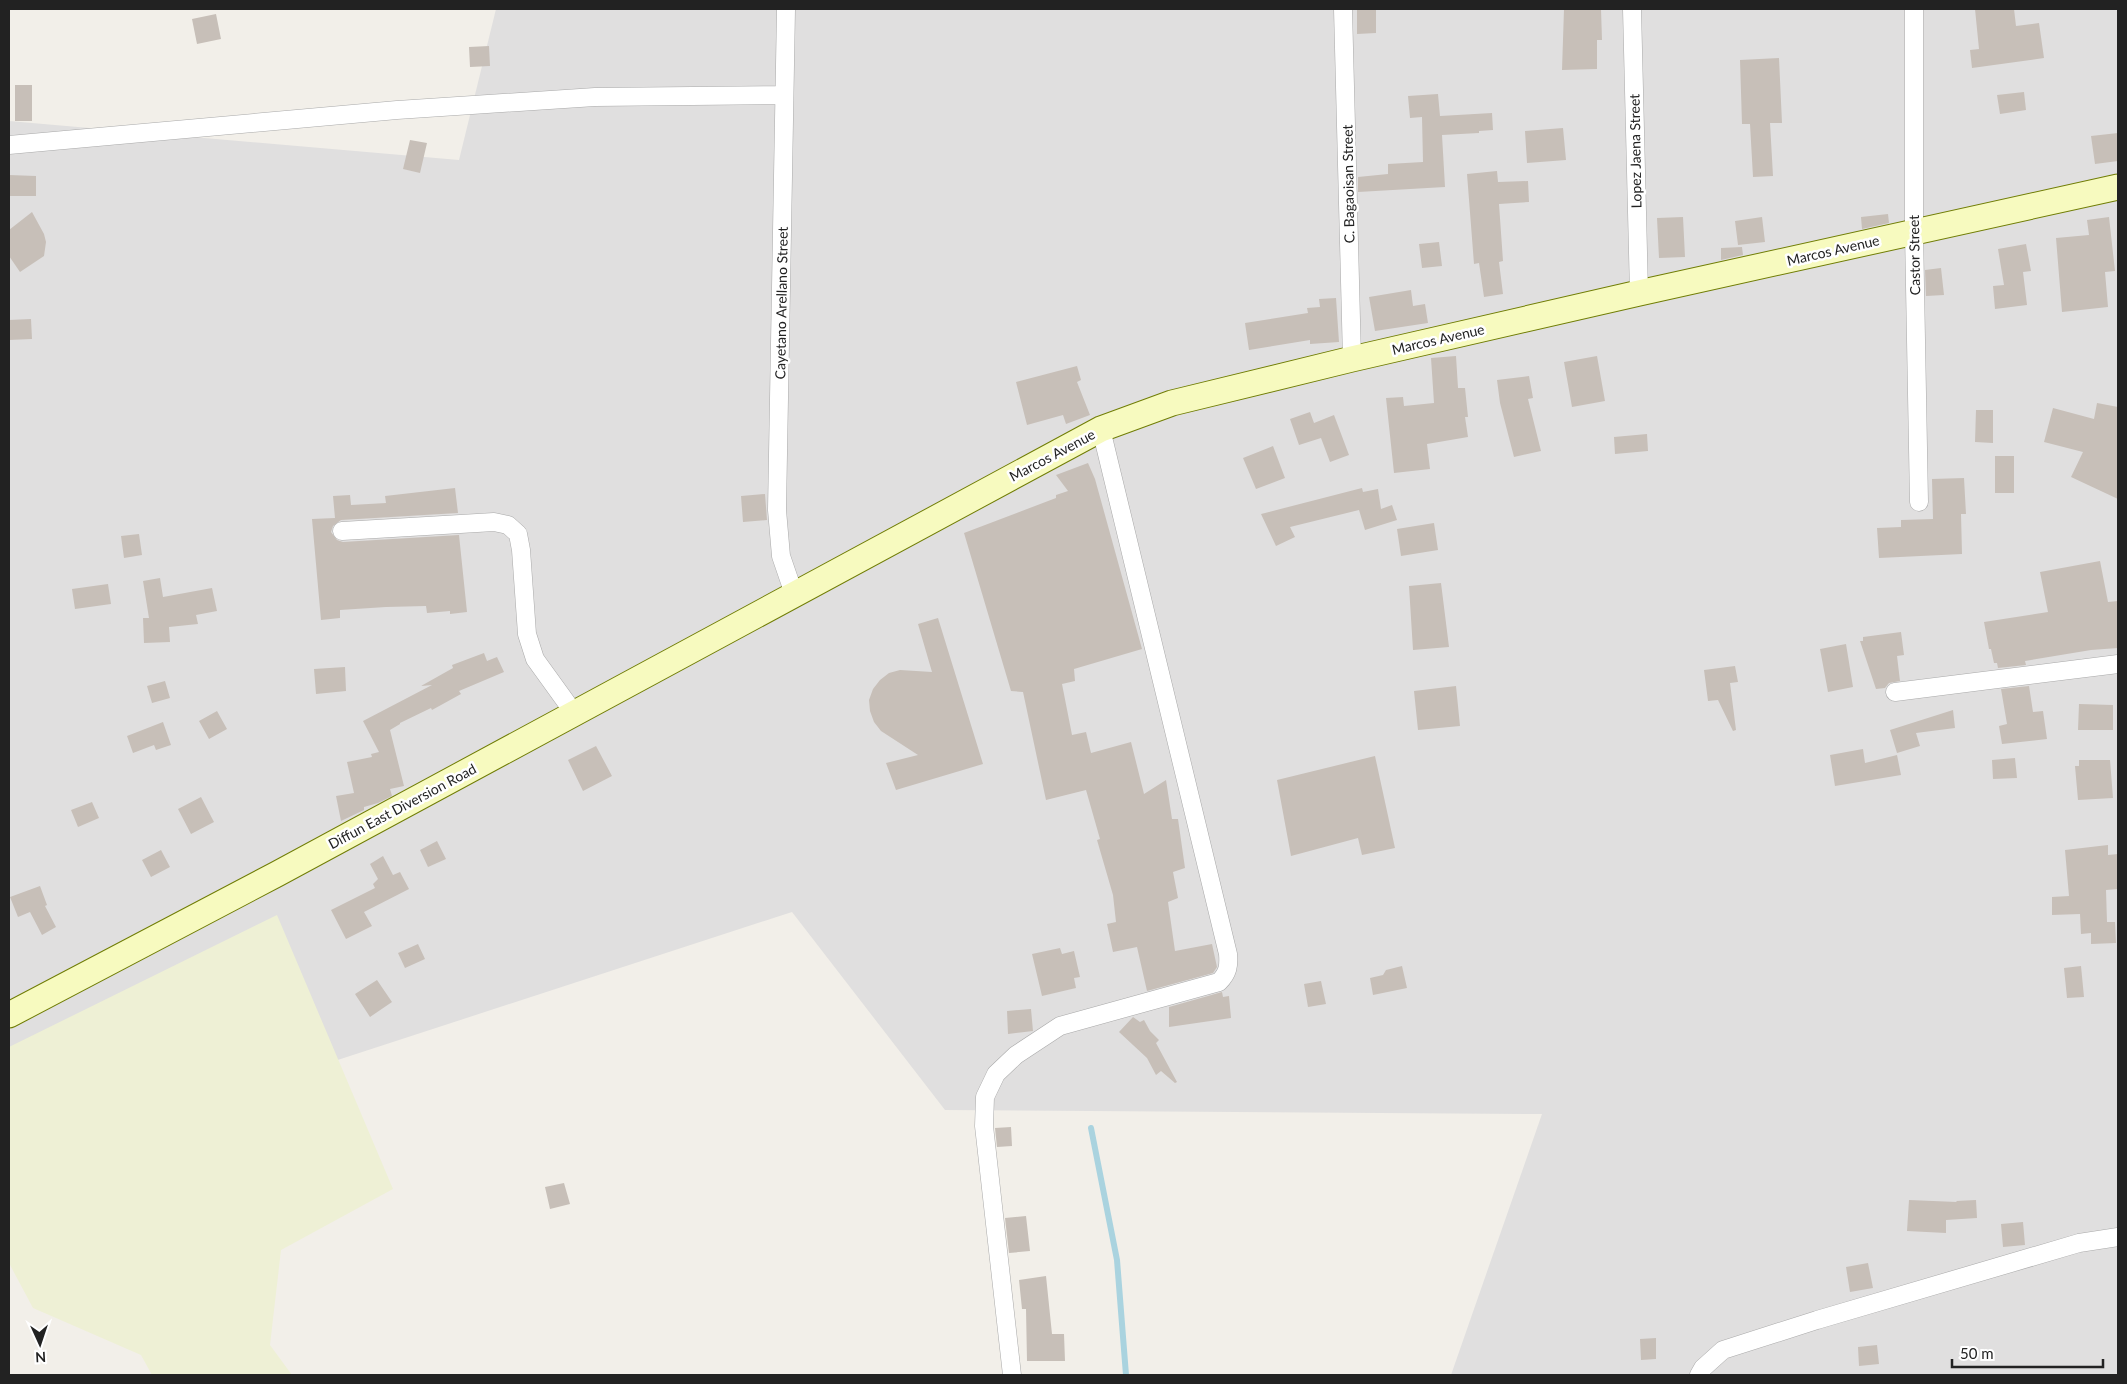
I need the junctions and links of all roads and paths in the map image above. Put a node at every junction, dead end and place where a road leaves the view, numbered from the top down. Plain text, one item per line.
1 (786, 9) edge
2 (1343, 9) edge
3 (1632, 9) edge
4 (1914, 9) edge
5 (784, 95) junction
6 (9, 144) edge
7 (2118, 187) edge
8 (1914, 232) junction
9 (1638, 293) junction
10 (1352, 359) junction
11 (1101, 429) junction
12 (1918, 502) dead end
13 (342, 530) dead end
14 (794, 594) junction
15 (2118, 664) edge
16 (1895, 692) dead end
17 (574, 713) junction
18 (9, 1015) edge
19 (2118, 1237) edge
20 (1012, 1375) edge
21 (1699, 1375) edge

1 - 5 street, Cayetano Arellano Street
2 - 10 street, C. Bagaoisan Street
3 - 9 street, Lopez Jaena Street
4 - 8 street, Castor Street
5 - 6 street
5 - 14 street, Cayetano Arellano Street
7 - 8 main road, Marcos Avenue
8 - 9 main road, Marcos Avenue
8 - 12 street, Castor Street
9 - 10 main road, Marcos Avenue
10 - 11 main road, Marcos Avenue
11 - 14 main road, Marcos Avenue
11 - 20 street
13 - 17 street
14 - 17 main road, Diffun East Diversion Road
15 - 16 street
17 - 18 main road, Diffun East Diversion Road
19 - 21 street

